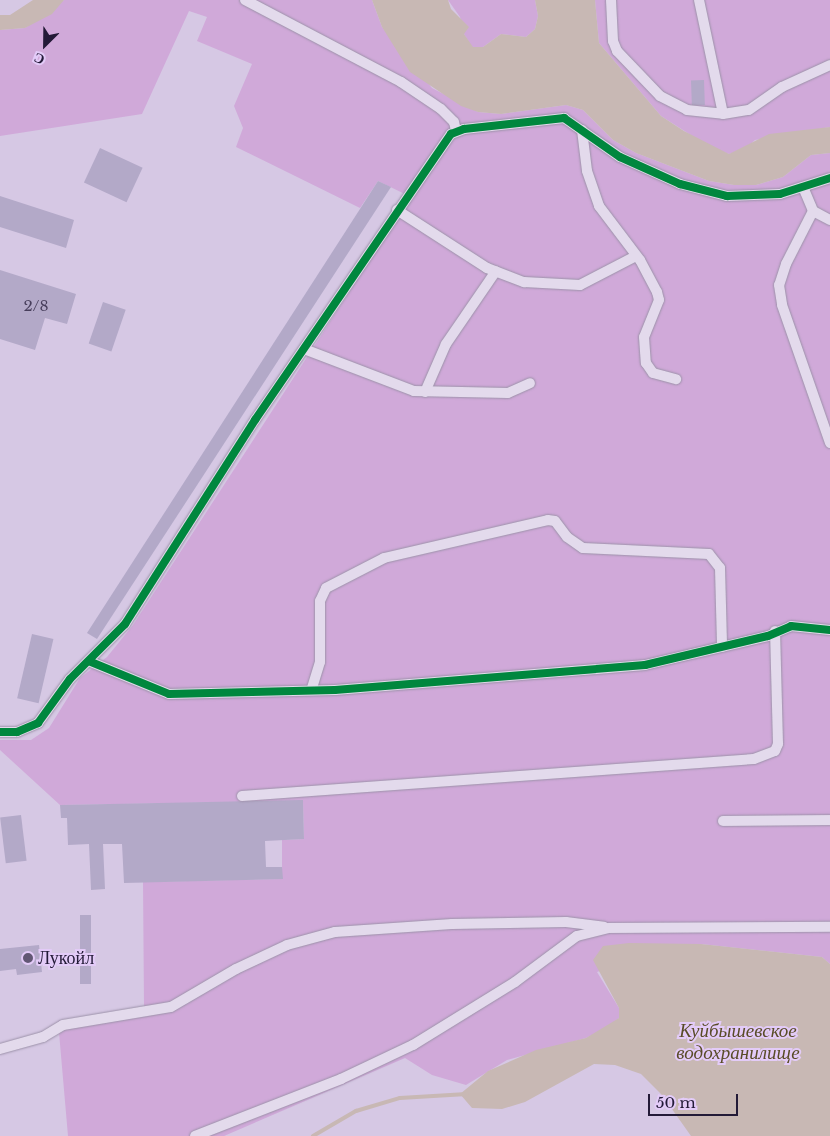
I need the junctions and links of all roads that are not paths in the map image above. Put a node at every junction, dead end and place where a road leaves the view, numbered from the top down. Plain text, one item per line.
1 (245, 0) edge
2 (610, 0) edge
3 (699, 0) edge
4 (830, 65) edge
5 (723, 114) junction
6 (582, 130) junction
7 (456, 132) junction
8 (830, 178) edge
9 (803, 187) junction
10 (397, 210) junction
11 (814, 211) junction
12 (830, 220) edge
13 (636, 256) junction
14 (496, 271) junction
15 (304, 349) junction
16 (676, 379) dead end
17 (530, 383) dead end
18 (425, 392) junction
19 (830, 443) edge
20 (830, 630) edge
21 (774, 631) junction
22 (722, 647) junction
23 (91, 662) junction
24 (312, 688) junction
25 (0, 732) edge
26 (242, 796) dead end
27 (830, 820) edge
28 (722, 822) dead end
29 (830, 927) edge
30 (609, 928) junction
31 (0, 1049) edge
32 (195, 1136) edge

1 - 7 street
2 - 5 street
3 - 5 street
4 - 5 street
6 - 7 street
6 - 9 street
6 - 13 street
7 - 10 street
8 - 9 street
9 - 11 street
10 - 14 street
10 - 15 street
11 - 12 street
11 - 19 street
13 - 14 street
13 - 16 street
14 - 18 street
15 - 18 street
15 - 23 street
17 - 18 street
20 - 21 street
21 - 22 street
21 - 26 street
22 - 24 street
22 - 24 street
23 - 24 street
23 - 25 street
27 - 28 street
29 - 30 street
30 - 31 street
30 - 32 street

